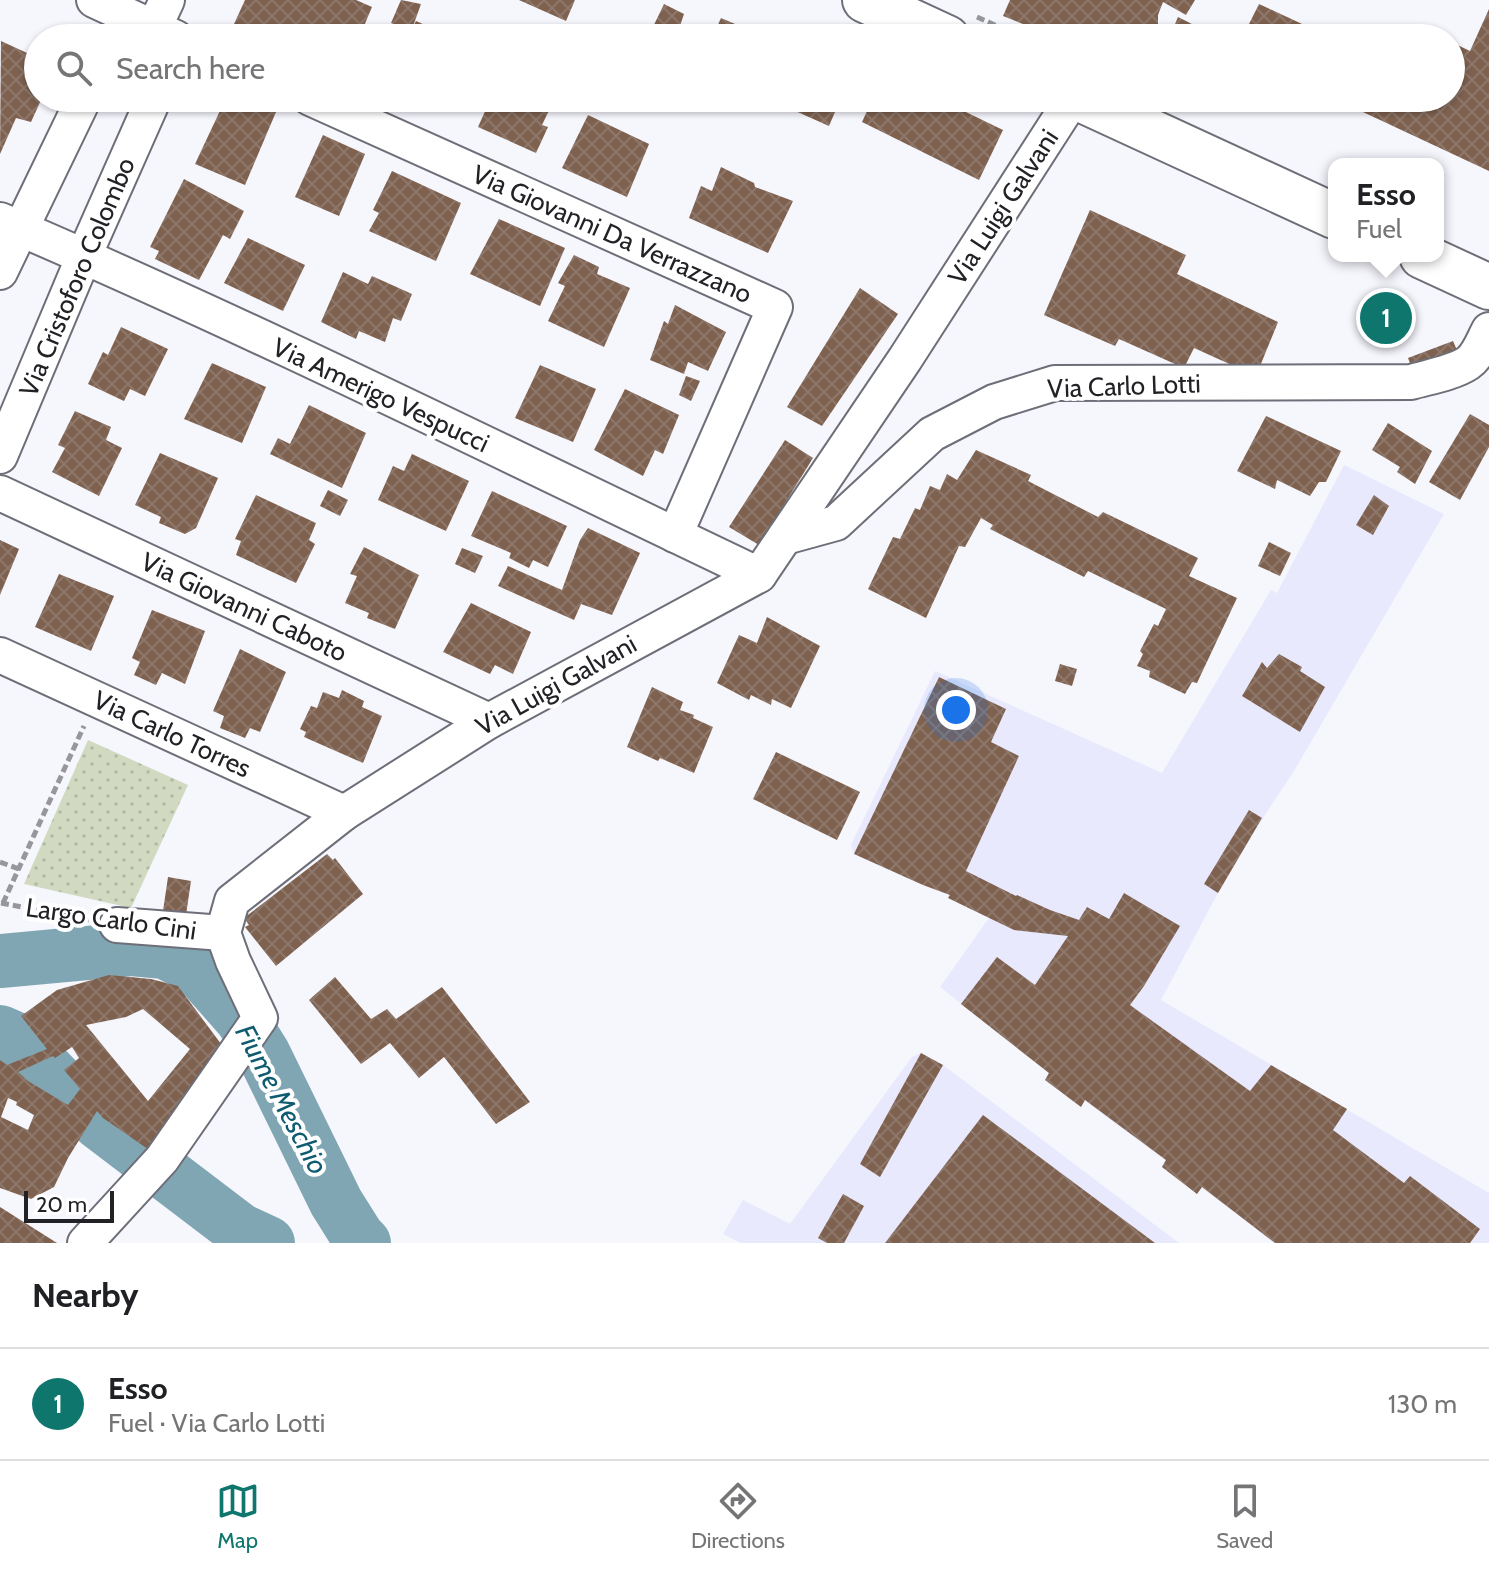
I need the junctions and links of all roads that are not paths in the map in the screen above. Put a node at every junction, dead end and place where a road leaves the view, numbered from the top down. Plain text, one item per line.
1 (865, 0) edge
2 (954, 24) edge
3 (76, 112) edge
4 (148, 112) edge
5 (341, 112) edge
6 (1066, 112) edge
7 (1106, 112) edge
8 (1328, 213) edge
9 (10, 224) edge
10 (84, 256) junction
11 (1435, 262) edge
12 (0, 272) edge
13 (1489, 287) edge
14 (1489, 330) edge
15 (0, 456) edge
16 (0, 493) edge
17 (675, 535) junction
18 (785, 537) junction
19 (759, 575) junction
20 (0, 655) edge
21 (489, 721) junction
22 (344, 813) junction
23 (117, 925) road end
24 (223, 933) junction
25 (85, 1243) edge

1 - 2 main road
3 - 9 street
4 - 10 street, Via Cristoforo Colombo
5 - 17 street, Via Giovanni Da Verrazzano
6 - 18 street, Via Luigi Galvani
7 - 8 main road
9 - 10 street, Via Amerigo Vespucci
9 - 12 street
10 - 15 street, Via Cristoforo Colombo
10 - 17 street, Via Amerigo Vespucci
11 - 13 main road
14 - 18 street, Via Carlo Lotti
16 - 21 street, Via Giovanni Caboto
17 - 19 street, Via Amerigo Vespucci
18 - 19 street, Via Luigi Galvani
19 - 21 street, Via Luigi Galvani
20 - 22 street, Via Carlo Torres
21 - 22 street, Via Luigi Galvani
22 - 24 street, Via Luigi Galvani
23 - 24 street, Largo Carlo Cini
24 - 25 street

